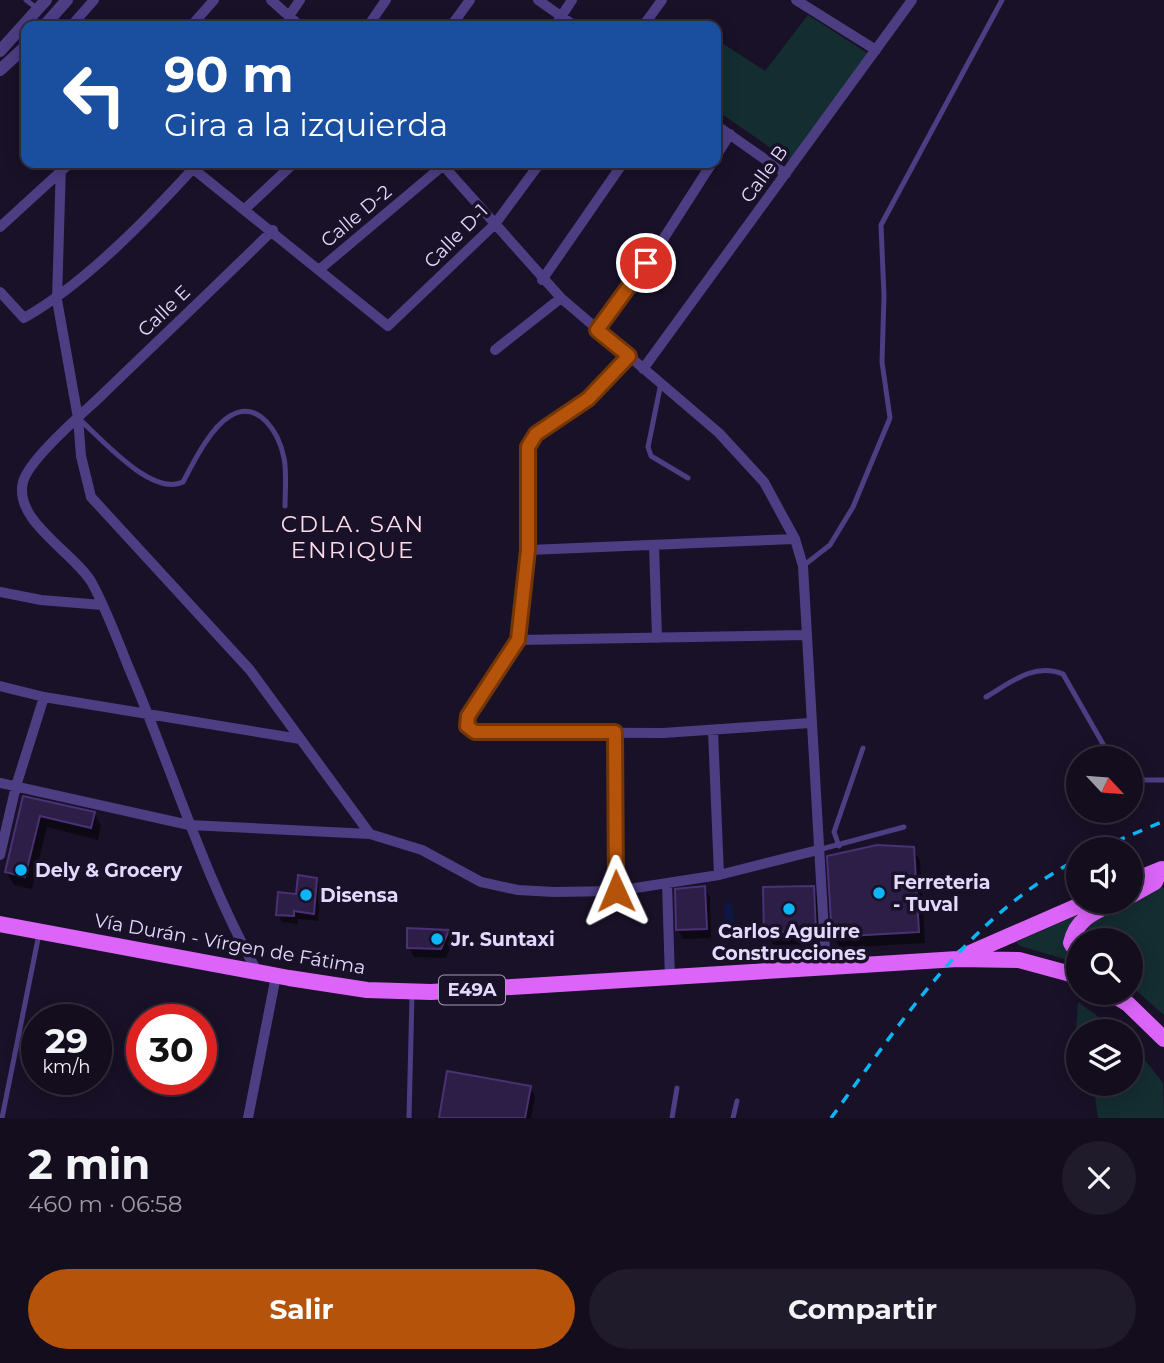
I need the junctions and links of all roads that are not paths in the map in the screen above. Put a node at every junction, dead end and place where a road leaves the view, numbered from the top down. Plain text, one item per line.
1 (26, 0) edge
2 (67, 0) edge
3 (94, 0) edge
4 (214, 0) edge
5 (271, 0) edge
6 (300, 0) edge
7 (386, 0) edge
8 (470, 0) edge
9 (538, 0) edge
10 (572, 0) edge
11 (662, 0) edge
12 (796, 0) edge
13 (912, 0) edge
14 (1002, 0) edge
15 (43, 5) edge
16 (815, 5) edge
17 (289, 16) junction
18 (28, 21) edge
19 (50, 21) edge
20 (75, 21) edge
21 (195, 21) edge
22 (294, 21) edge
23 (371, 21) edge
24 (455, 21) edge
25 (557, 21) edge
26 (559, 21) edge
27 (647, 21) edge
28 (21, 29) edge
29 (876, 50) junction
30 (0, 51) edge
31 (21, 51) edge
32 (0, 70) edge
33 (721, 128) edge
34 (730, 134) junction
35 (721, 148) edge
36 (61, 168) edge
37 (62, 168) edge
38 (190, 168) edge
39 (196, 168) edge
40 (289, 168) edge
41 (439, 168) edge
42 (447, 168) edge
43 (536, 168) edge
44 (620, 168) edge
45 (709, 168) edge
46 (786, 174) junction
47 (245, 209) junction
48 (495, 223) junction
49 (0, 227) edge
50 (273, 230) junction
51 (320, 269) junction
52 (542, 279) junction
53 (0, 292) edge
54 (561, 299) junction
55 (57, 300) junction
56 (597, 330) junction
57 (495, 350) dead end
58 (629, 356) junction
59 (643, 369) junction
60 (661, 383) junction
61 (78, 418) junction
62 (688, 478) dead end
63 (285, 506) dead end
64 (795, 539) junction
65 (654, 545) junction
66 (528, 550) junction
67 (803, 566) junction
68 (0, 592) edge
69 (102, 605) junction
70 (806, 635) junction
71 (657, 638) junction
72 (518, 640) junction
73 (0, 685) edge
74 (44, 697) junction
75 (986, 697) dead end
76 (149, 715) junction
77 (810, 723) junction
78 (713, 731) junction
79 (615, 732) junction
80 (300, 739) junction
81 (1104, 746) edge
82 (863, 748) dead end
83 (1143, 780) edge
84 (1164, 780) edge
85 (0, 783) edge
86 (16, 786) junction
87 (189, 825) junction
88 (904, 827) dead end
89 (370, 834) junction
90 (839, 846) junction
91 (818, 850) junction
92 (0, 855) edge
93 (1162, 869) edge
94 (719, 876) junction
95 (1143, 877) edge
96 (667, 883) junction
97 (1143, 889) edge
98 (616, 891) junction
99 (1066, 911) edge
100 (1090, 914) edge
101 (0, 924) edge
102 (1075, 928) edge
103 (40, 931) junction
104 (958, 959) junction
105 (826, 968) junction
106 (258, 973) junction
107 (1066, 973) edge
108 (276, 976) junction
109 (670, 979) junction
110 (412, 992) junction
111 (1128, 1005) edge
112 (1133, 1005) edge
113 (1135, 1010) junction
114 (1164, 1039) edge
115 (677, 1088) dead end
116 (737, 1101) dead end
117 (2, 1118) edge
118 (248, 1118) edge
119 (409, 1118) edge
120 (672, 1118) edge
121 (733, 1118) edge

1 - 15 lane
2 - 19 street
3 - 20 street
4 - 21 street
5 - 17 street
6 - 17 street
7 - 23 street
8 - 24 street
9 - 25 street
10 - 26 street
11 - 27 street
12 - 16 street
13 - 29 street, Calle B
14 - 67 lane
15 - 18 street
16 - 29 street
17 - 22 street
28 - 30 street
29 - 46 street, Calle B
31 - 32 street
33 - 34 street
34 - 35 street
34 - 46 street
36 - 49 street
37 - 55 street
38 - 55 street
39 - 47 street
40 - 47 street
41 - 51 street, Calle D-2
42 - 48 street
43 - 48 street, Calle D-1
44 - 52 street
45 - 56 street
46 - 59 street, Calle B
47 - 50 street
48 - 51 street, Calle D-1
48 - 52 street
50 - 51 street
50 - 61 street, Calle E
52 - 54 street
53 - 55 street
54 - 56 street
54 - 57 street
55 - 61 street
56 - 58 street
58 - 59 street
58 - 66 street
59 - 60 street
60 - 62 lane
60 - 64 street
61 - 63 lane
61 - 69 street, Calle E
61 - 80 street
64 - 65 street
64 - 67 street
65 - 66 street
65 - 71 street
66 - 72 street
67 - 70 street
68 - 69 street
69 - 76 street, Calle E
70 - 71 street
70 - 77 street
71 - 72 street
72 - 79 street
73 - 74 street
74 - 76 street
74 - 86 street
75 - 81 lane
76 - 80 street
76 - 87 street, Calle E
77 - 78 street
77 - 91 street
78 - 79 street
78 - 94 street
79 - 98 street
80 - 89 street
82 - 90 lane
83 - 84 lane
85 - 86 street
86 - 87 street
86 - 92 street
87 - 89 street
87 - 106 street, Calle E
88 - 90 lane
89 - 98 street
90 - 91 lane
91 - 94 street
91 - 105 street
93 - 95 main road
93 - 97 main road
94 - 96 street
96 - 98 street
96 - 109 street
99 - 104 main road, Vía Durán - Vírgen de Fátima / E49A
100 - 102 main road
101 - 103 main road, Vía Durán - Vírgen de Fátima / E49A
103 - 106 main road, Vía Durán - Vírgen de Fátima / E49A
103 - 117 lane
104 - 105 main road, Vía Durán - Vírgen de Fátima / E49A
104 - 107 main road, Vía Durán - Vírgen de Fátima / E49A
105 - 109 main road, Vía Durán - Vírgen de Fátima / E49A
106 - 108 main road, Vía Durán - Vírgen de Fátima / E49A
108 - 110 main road, Vía Durán - Vírgen de Fátima / E49A
108 - 118 street
109 - 110 main road, Vía Durán - Vírgen de Fátima / E49A
110 - 119 lane
111 - 113 main road
112 - 113 main road
113 - 114 main road
115 - 120 lane
116 - 121 lane

